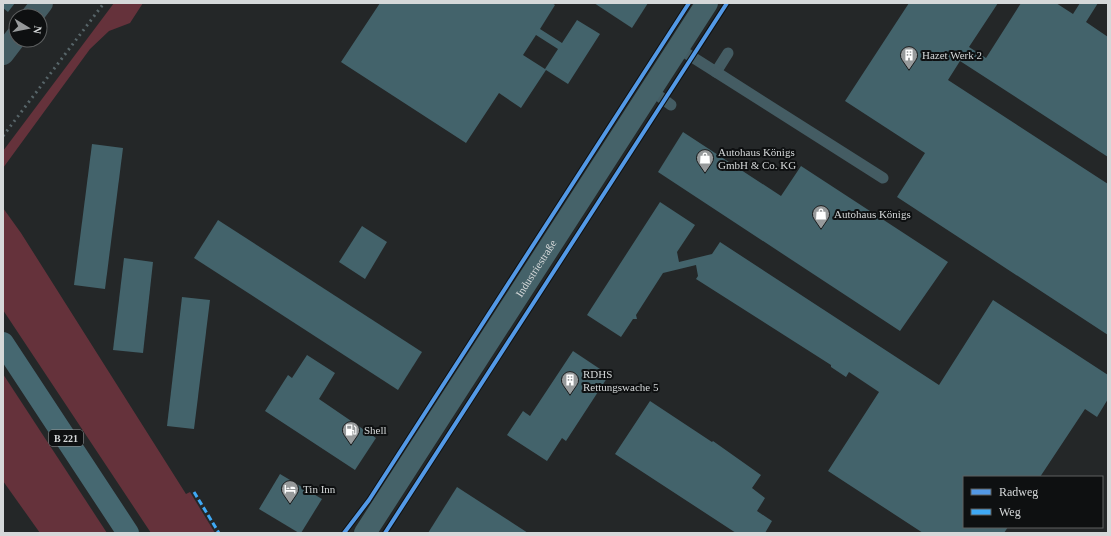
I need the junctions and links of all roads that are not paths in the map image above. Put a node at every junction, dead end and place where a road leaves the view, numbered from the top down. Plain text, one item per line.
1 (707, 3) edge
2 (678, 48) junction
3 (728, 53) dead end
4 (716, 72) junction
5 (651, 90) junction
6 (671, 105) dead end
7 (883, 178) dead end
8 (3, 343) edge
9 (128, 533) edge
10 (365, 533) edge

1 - 2 street, Industriestraße
2 - 4 lane
2 - 5 street, Industriestraße
3 - 4 lane
4 - 7 lane
5 - 6 lane
5 - 10 street, Industriestraße
8 - 9 main road, B 221

